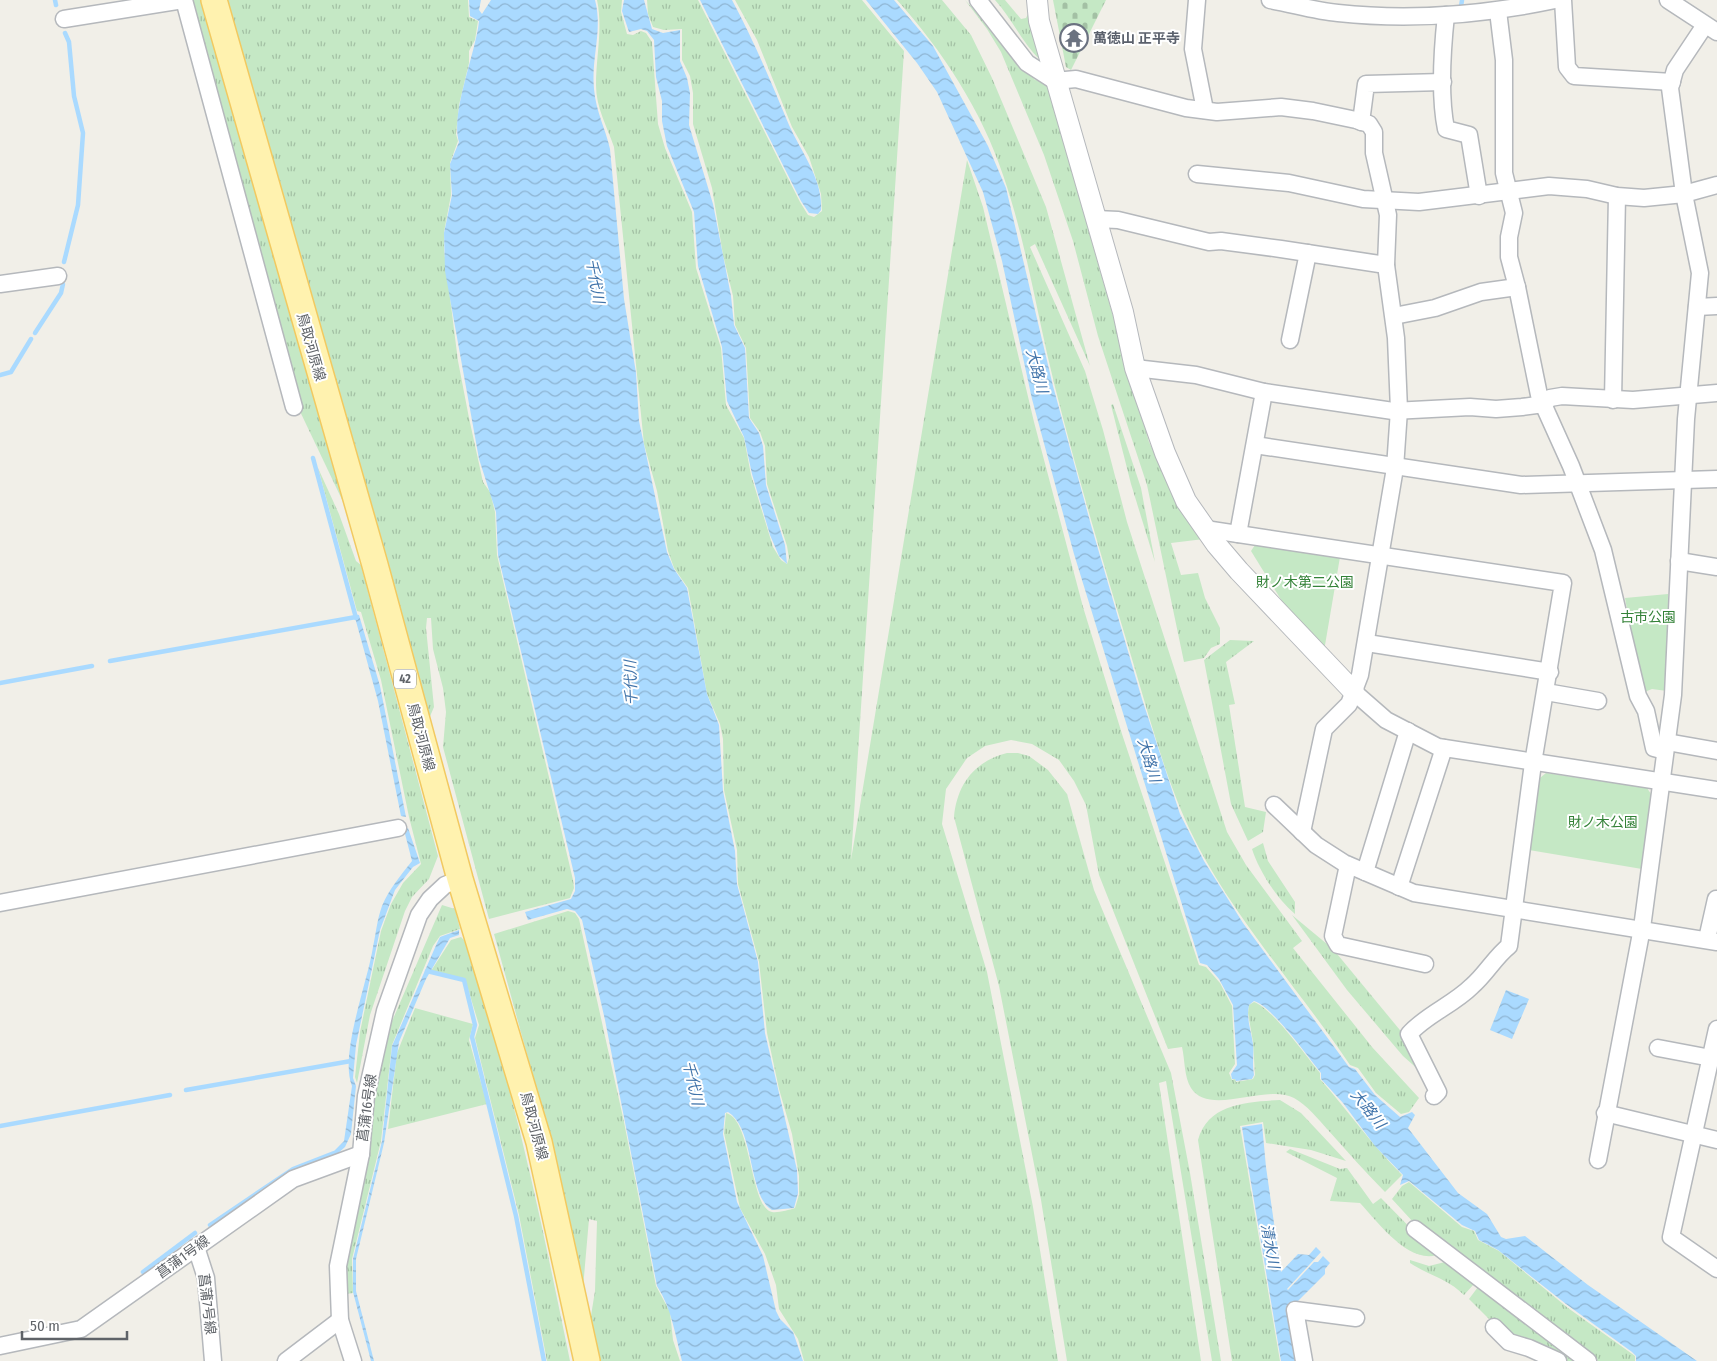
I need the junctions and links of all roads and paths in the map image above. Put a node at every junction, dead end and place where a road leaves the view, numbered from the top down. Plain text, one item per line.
1 (184, 0) edge
2 (214, 0) edge
3 (978, 0) edge
4 (1036, 0) edge
5 (1197, 0) edge
6 (1270, 0) edge
7 (1555, 0) edge
8 (1563, 0) edge
9 (1668, 0) edge
10 (1454, 10) edge
11 (1498, 12) junction
12 (64, 18) dead end
13 (1711, 29) edge
14 (1055, 81) junction
15 (1443, 82) junction
16 (1672, 82) junction
17 (1205, 110) junction
18 (1362, 122) junction
19 (1197, 174) dead end
20 (1717, 185) edge
21 (1510, 190) junction
22 (1684, 194) junction
23 (1479, 196) junction
24 (1617, 196) junction
25 (1385, 201) junction
26 (1096, 219) junction
27 (1308, 253) junction
28 (1386, 265) junction
29 (58, 276) dead end
30 (0, 284) edge
31 (1517, 287) junction
32 (1717, 306) edge
33 (1697, 307) junction
34 (1394, 316) junction
35 (1290, 340) dead end
36 (1135, 368) junction
37 (1264, 392) junction
38 (1717, 394) edge
39 (1690, 395) junction
40 (1613, 400) junction
41 (1544, 404) junction
42 (294, 407) dead end
43 (1400, 410) junction
44 (1255, 445) junction
45 (1395, 468) junction
46 (1717, 479) edge
47 (1683, 480) junction
48 (1578, 482) junction
49 (1205, 529) junction
50 (1238, 534) junction
51 (1380, 555) junction
52 (1679, 561) junction
53 (1717, 567) edge
54 (1367, 643) junction
55 (1550, 672) junction
56 (1354, 692) junction
57 (1546, 692) junction
58 (1598, 701) dead end
59 (1408, 731) junction
60 (1666, 747) junction
61 (1444, 748) junction
62 (1717, 751) edge
63 (1534, 763) junction
64 (1662, 782) junction
65 (1717, 790) edge
66 (1274, 805) dead end
67 (398, 828) dead end
68 (1302, 832) junction
69 (1348, 865) junction
70 (1365, 872) junction
71 (460, 879) junction
72 (1399, 887) junction
73 (1716, 899) edge
74 (0, 903) edge
75 (1514, 907) junction
76 (1642, 928) junction
77 (1712, 940) edge
78 (1425, 964) dead end
79 (1715, 1043) edge
80 (1658, 1048) dead end
81 (1434, 1096) dead end
82 (1605, 1113) junction
83 (1693, 1135) junction
84 (1717, 1140) edge
85 (361, 1154) junction
86 (1598, 1160) dead end
87 (1415, 1229) dead end
88 (196, 1247) junction
89 (1717, 1269) edge
90 (1356, 1318) dead end
91 (340, 1320) junction
92 (1494, 1327) dead end
93 (0, 1346) edge
94 (213, 1361) edge
95 (286, 1361) edge
96 (353, 1361) edge
97 (587, 1361) edge
98 (1304, 1361) edge
99 (1558, 1361) edge
100 (1588, 1361) edge

1 - 12 street
1 - 42 street
2 - 71 main road, 鳥取河原線 / 42
3 - 14 street
4 - 14 street
5 - 17 street
6 - 10 street
7 - 11 street
8 - 16 street
9 - 13 street
10 - 11 street
10 - 15 street
11 - 21 street
13 - 16 street
14 - 17 street
14 - 26 street
15 - 18 street
15 - 23 street
16 - 22 street
17 - 18 street
18 - 25 street
19 - 25 street
20 - 22 street
21 - 23 street
21 - 24 street
21 - 31 street
22 - 24 street
22 - 33 street
23 - 25 street
24 - 40 street
25 - 28 street
26 - 27 street
26 - 36 street
27 - 28 street
27 - 35 street
28 - 34 street
29 - 30 street
31 - 34 street
31 - 41 street
32 - 33 street
33 - 39 street
34 - 43 street
36 - 37 street
36 - 49 street
37 - 43 street
37 - 44 street
38 - 39 street
39 - 40 street
39 - 47 street
40 - 41 street
41 - 43 street
41 - 48 street
43 - 45 street
44 - 45 street
44 - 50 street
45 - 48 street
45 - 51 street
46 - 47 street
47 - 48 street
47 - 52 street
48 - 60 street
49 - 50 street
49 - 56 street
50 - 51 street
51 - 54 street
51 - 55 street
52 - 53 street
52 - 60 street
54 - 55 street
54 - 56 street
55 - 57 street
56 - 59 street
56 - 68 street
57 - 58 street
57 - 63 street
59 - 61 street
59 - 70 street
60 - 62 street
60 - 64 street
61 - 63 street
61 - 72 street
63 - 64 street
63 - 75 street
64 - 65 street
64 - 76 street
66 - 68 street
67 - 74 street
68 - 69 street
69 - 70 street
69 - 78 street
70 - 72 street
71 - 85 street, 菖蒲16号線
71 - 97 main road, 鳥取河原線 / 42
72 - 75 street
73 - 77 street
75 - 76 street
75 - 81 street
76 - 77 street
76 - 82 street
79 - 80 street
79 - 83 street
82 - 83 street
82 - 86 street
83 - 84 street
83 - 89 street
85 - 88 street, 菖蒲1号線
85 - 91 street, 菖蒲16号線
87 - 100 street
88 - 93 street, 菖蒲1号線
88 - 94 street, 菖蒲7号線
90 - 98 street
91 - 95 street
91 - 96 street, 菖蒲16号線
92 - 99 street

